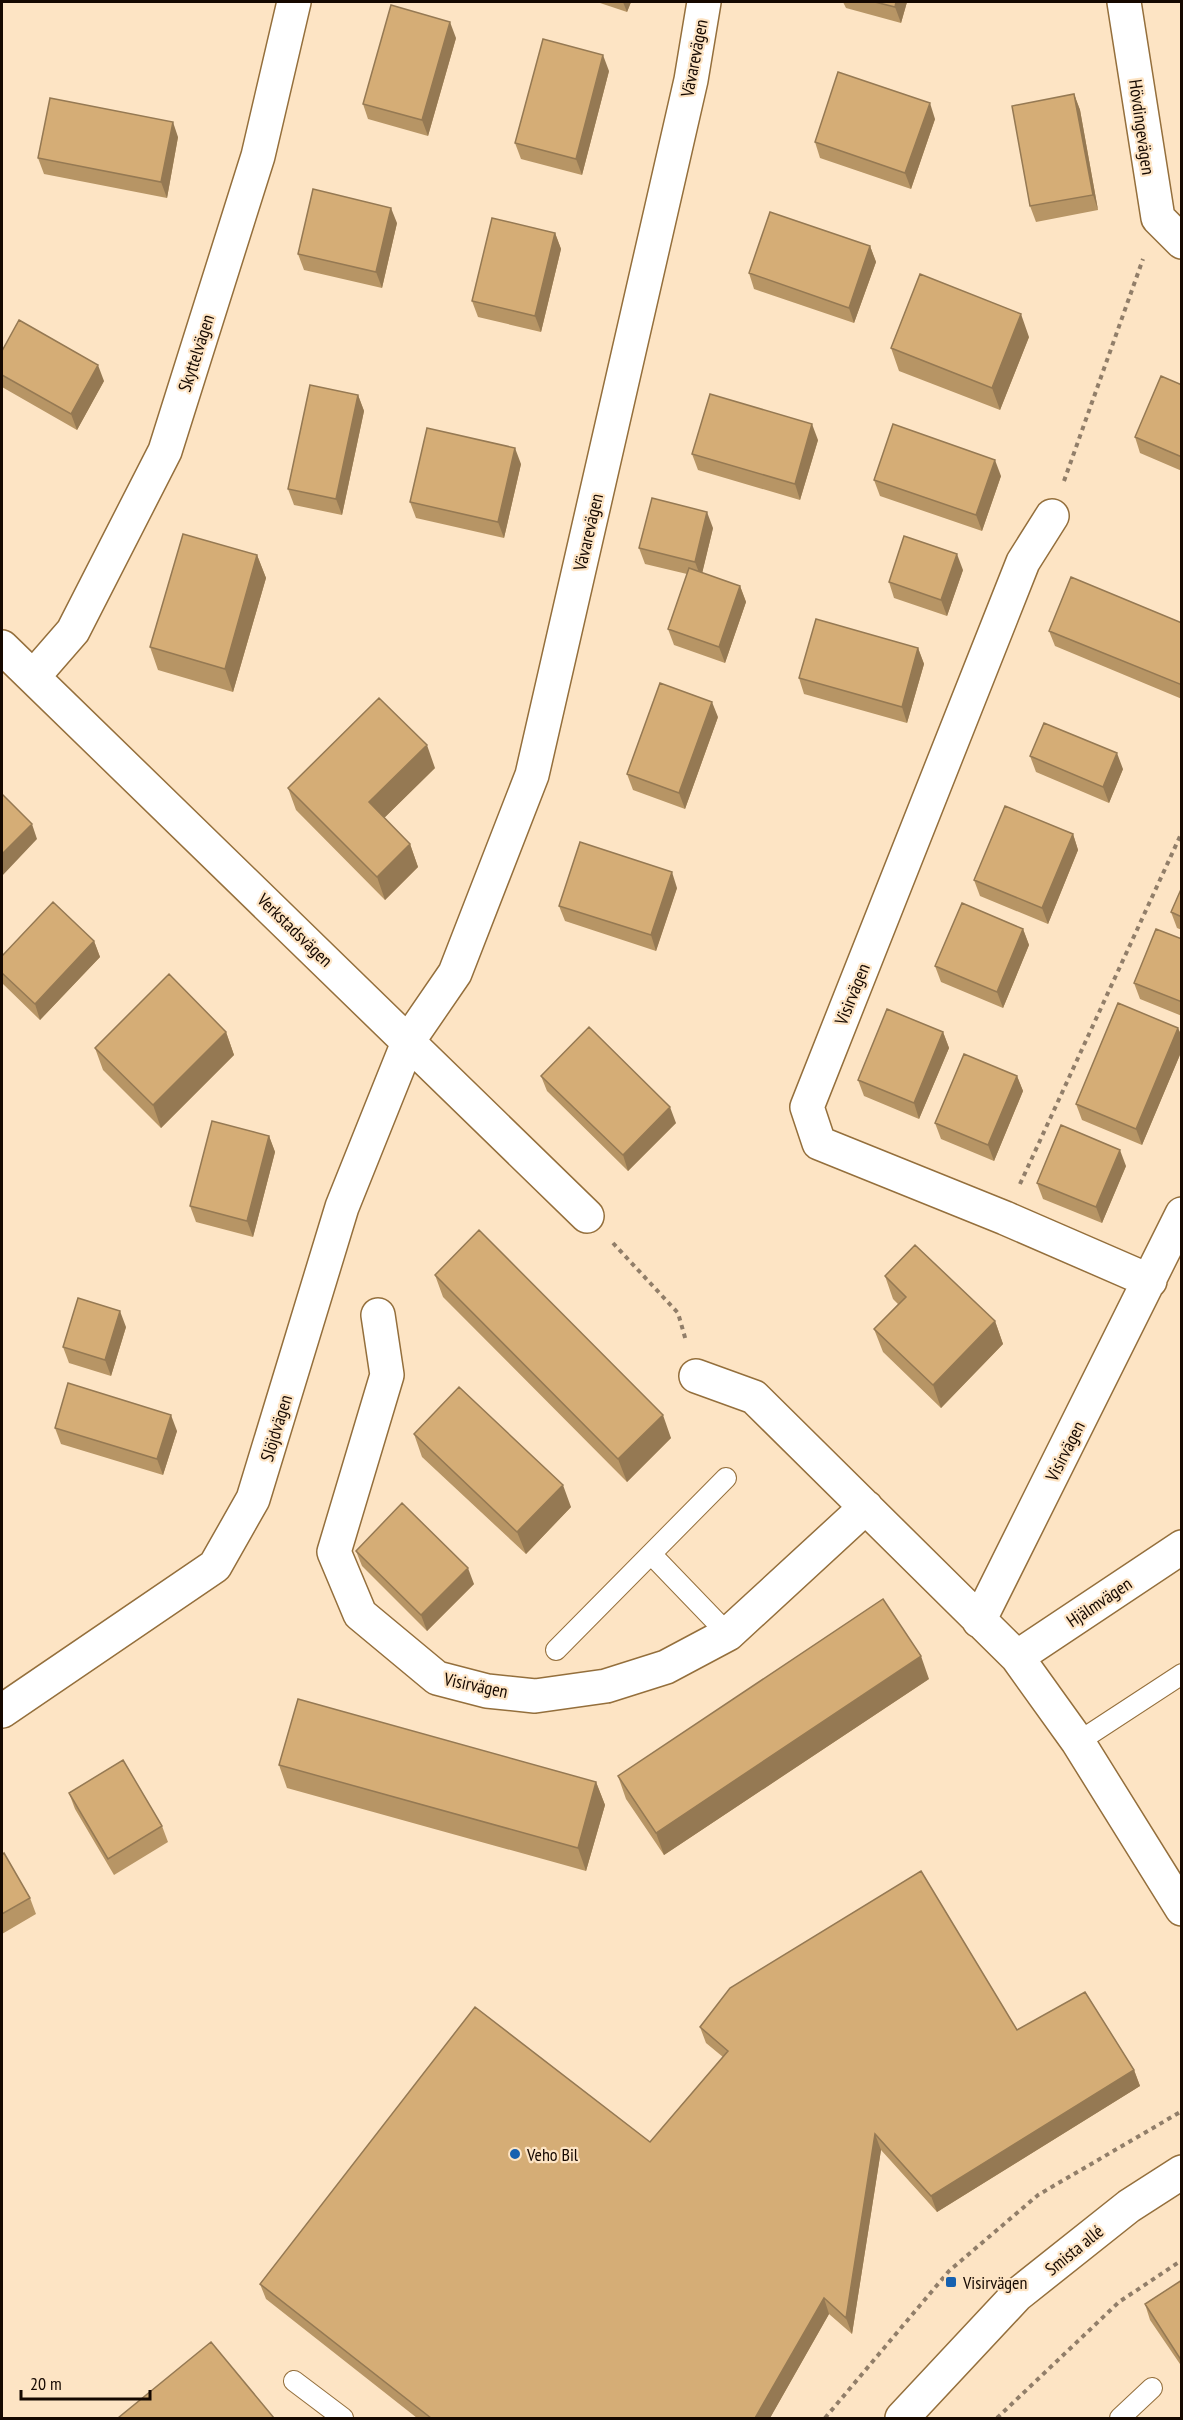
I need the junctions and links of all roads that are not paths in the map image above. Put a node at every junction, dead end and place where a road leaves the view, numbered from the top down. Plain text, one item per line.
1 (294, 2) edge
2 (704, 2) edge
3 (1124, 2) edge
4 (1182, 242) edge
5 (1052, 516) road end
6 (2, 647) edge
7 (33, 677) junction
8 (408, 1040) junction
9 (1182, 1214) edge
10 (587, 1216) road end
11 (1150, 1281) junction
12 (378, 1315) dead end
13 (696, 1376) road end
14 (726, 1478) dead end
15 (866, 1507) junction
16 (1182, 1547) edge
17 (651, 1554) junction
18 (979, 1621) junction
19 (728, 1634) junction
20 (556, 1650) dead end
21 (1017, 1657) junction
22 (1182, 1674) edge
23 (2, 1711) edge
24 (1078, 1742) junction
25 (1182, 1910) edge
26 (1182, 2172) edge
27 (294, 2381) dead end
28 (1152, 2388) dead end
29 (343, 2418) edge
30 (902, 2418) edge
31 (1120, 2418) edge

1 - 7 street, Skyttelvägen
2 - 8 street, Vävarevägen
3 - 4 street, Hövdingevägen
5 - 11 street, Visirvägen
6 - 7 street, Verkstadsvägen
7 - 8 street, Verkstadsvägen
8 - 10 street, Verkstadsvägen
8 - 23 street, Slöjdvägen
9 - 11 street, Visirvägen
11 - 18 street, Visirvägen
12 - 19 street, Visirvägen
13 - 15 street
14 - 17 lane
15 - 18 street
15 - 19 street, Visirvägen
16 - 21 street, Hjälmvägen
17 - 19 lane
17 - 20 lane
18 - 21 street
21 - 24 street
22 - 24 lane
24 - 25 street
26 - 30 street, Smista allé
27 - 29 lane
28 - 31 lane

